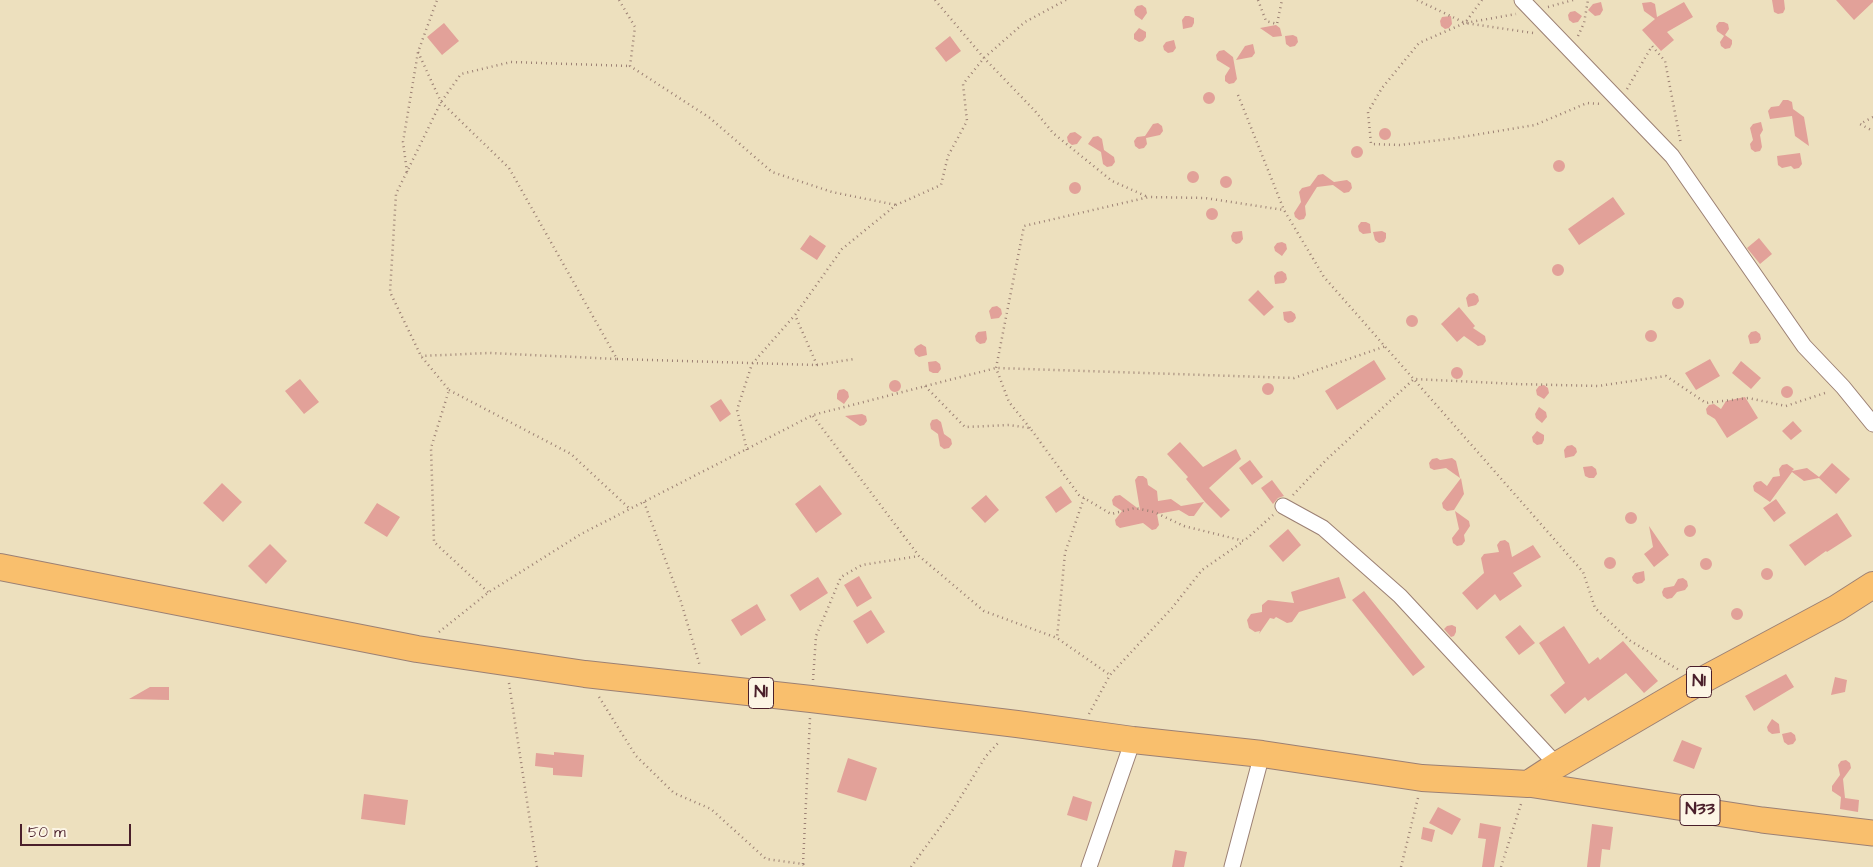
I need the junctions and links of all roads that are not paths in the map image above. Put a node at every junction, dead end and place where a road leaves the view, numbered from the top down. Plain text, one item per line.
1 (1522, 0) edge
2 (1873, 424) edge
3 (1283, 506) road end
4 (0, 567) edge
5 (1873, 585) edge
6 (1133, 740) junction
7 (1262, 754) junction
8 (1557, 765) junction
9 (1528, 784) junction
10 (1873, 833) edge
11 (1089, 867) edge
12 (1232, 867) edge

1 - 2 street
3 - 8 street
4 - 6 highway, N1
5 - 8 highway, N1
6 - 7 highway, N1
6 - 11 street
7 - 9 highway, N1
7 - 12 street
8 - 9 highway, N1
9 - 10 main road, N33

